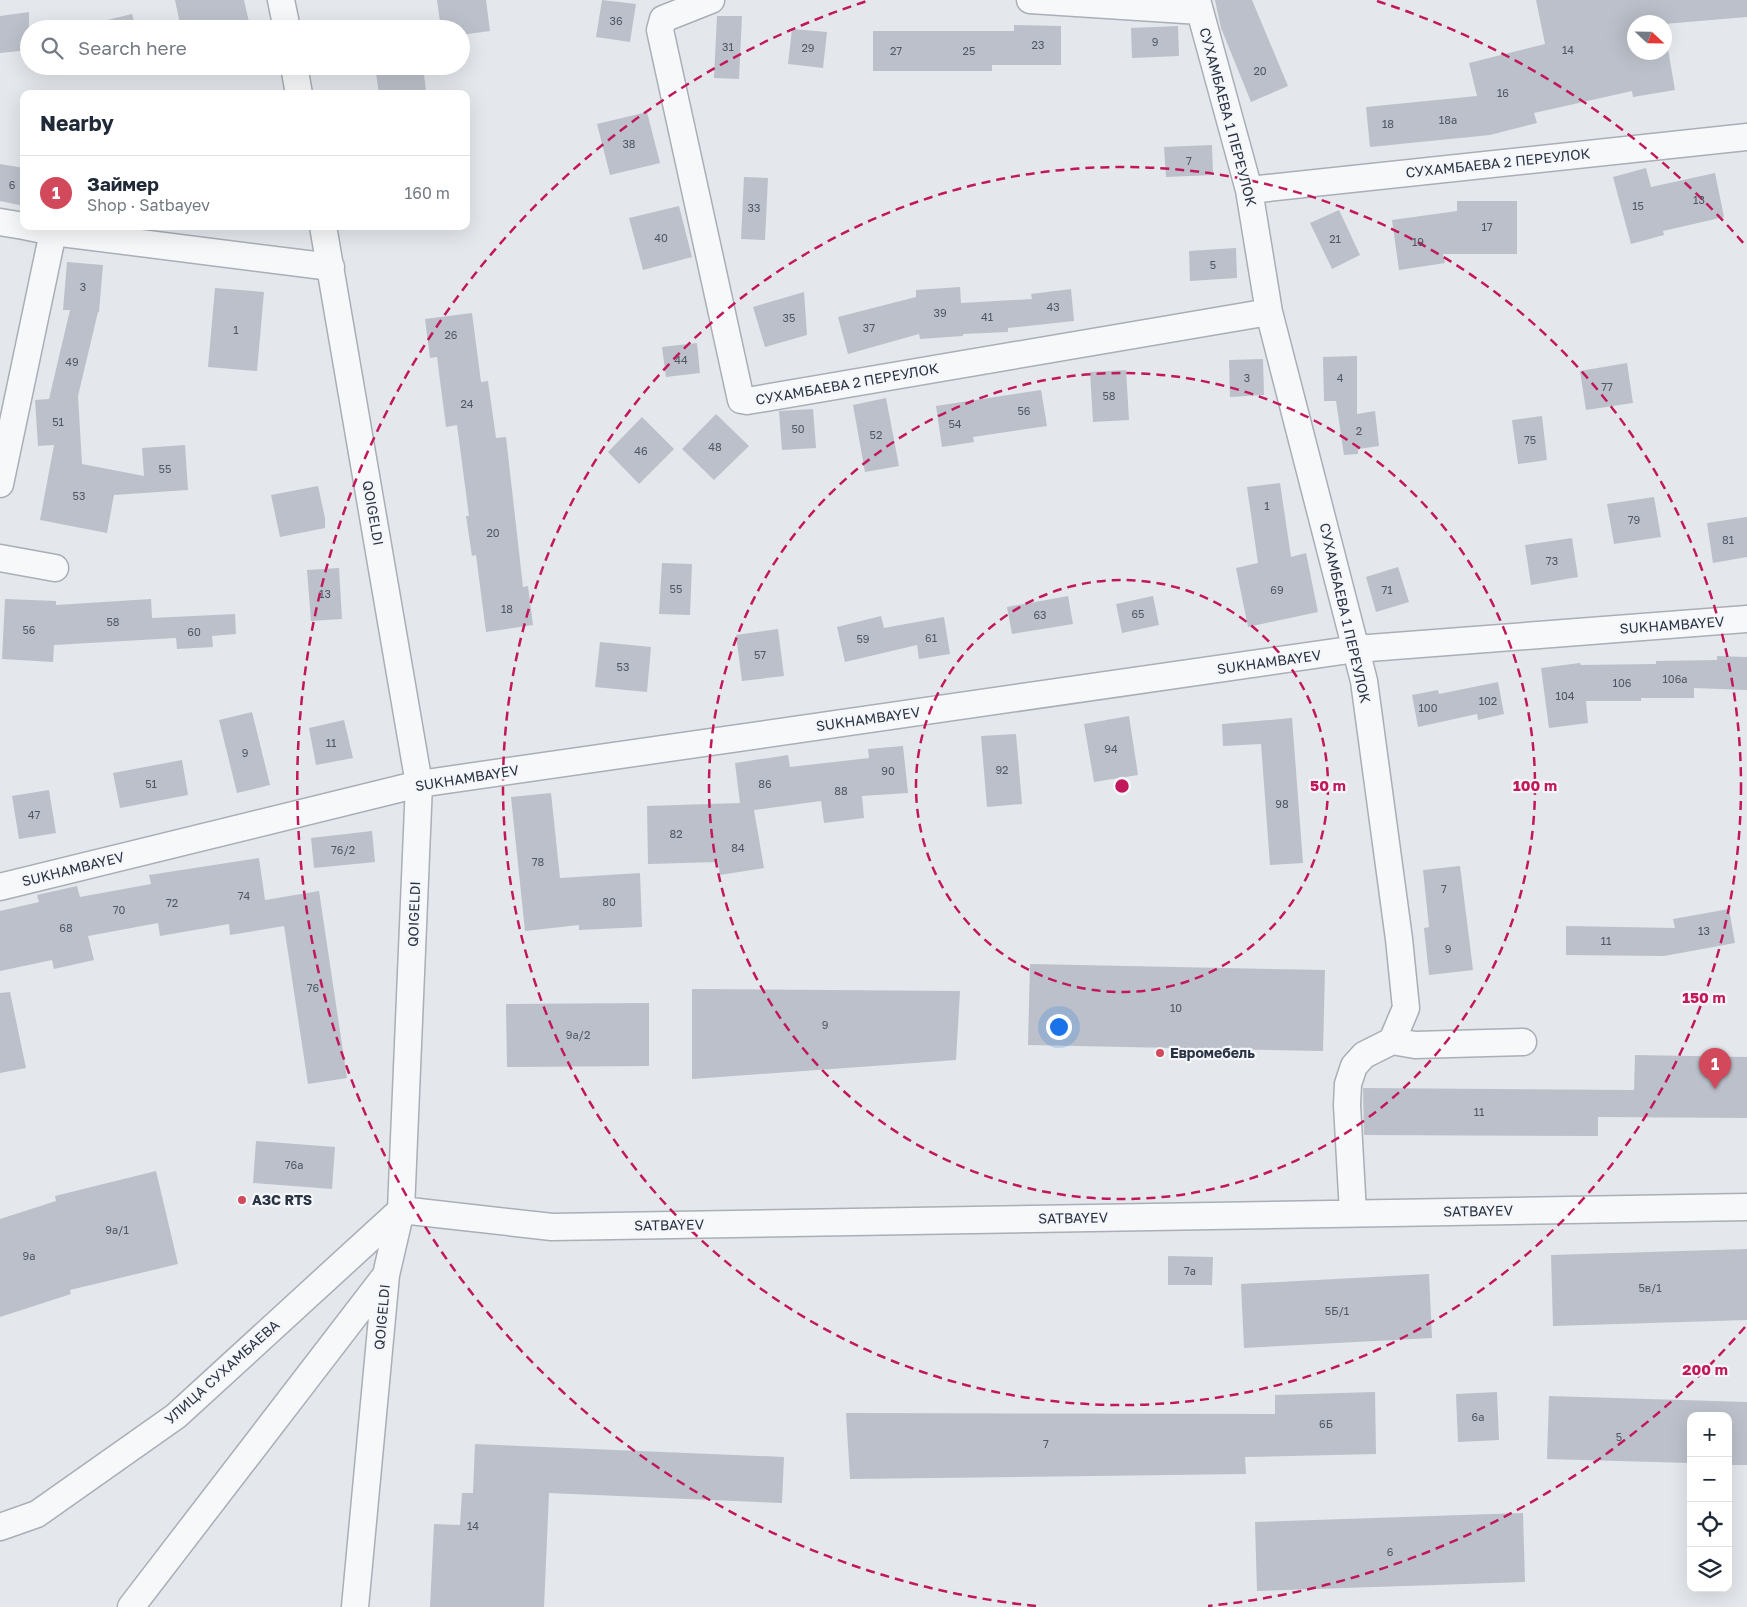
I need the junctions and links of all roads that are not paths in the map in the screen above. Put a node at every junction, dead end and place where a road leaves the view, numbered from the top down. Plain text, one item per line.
1 (281, 0) edge
2 (711, 0) edge
3 (1030, 0) edge
4 (1198, 6) edge
5 (285, 20) edge
6 (296, 75) edge
7 (298, 90) edge
8 (1747, 137) edge
9 (1249, 190) junction
10 (0, 222) edge
11 (20, 225) edge
12 (43, 230) edge
13 (324, 230) edge
14 (53, 232) junction
15 (331, 268) junction
16 (1269, 312) junction
17 (0, 484) edge
18 (0, 558) edge
19 (55, 568) dead end
20 (1747, 619) edge
21 (1356, 649) junction
22 (420, 784) junction
23 (0, 887) edge
24 (1392, 1041) junction
25 (1523, 1042) dead end
26 (1747, 1206) edge
27 (401, 1210) junction
28 (1353, 1213) junction
29 (386, 1274) junction
30 (0, 1527) edge
31 (131, 1607) edge
32 (355, 1607) edge

1 - 5 street
2 - 16 street, СУХАМБАЕВА 2 ПЕРЕУЛОК
3 - 4 street
4 - 9 street, СУХАМБАЕВА 1 ПЕРЕУЛОК
6 - 7 street
8 - 9 street, СУХАМБАЕВА 2 ПЕРЕУЛОК
9 - 16 street, СУХАМБАЕВА 1 ПЕРЕУЛОК
10 - 11 street
12 - 14 street
13 - 15 street, QOIGELDI
14 - 15 street
14 - 17 street
15 - 22 street, QOIGELDI
16 - 21 street, СУХАМБАЕВА 1 ПЕРЕУЛОК
18 - 19 street
20 - 21 street, SUKHAMBAYEV
21 - 22 street, SUKHAMBAYEV
21 - 24 street, СУХАМБАЕВА 1 ПЕРЕУЛОК
22 - 23 street, SUKHAMBAYEV
22 - 27 street, QOIGELDI
24 - 25 street
24 - 28 street
26 - 28 street, SATBAYEV
27 - 28 street, SATBAYEV
27 - 29 street, QOIGELDI
27 - 30 street, УЛИЦА СУХАМБАЕВА
29 - 31 street
29 - 32 street, QOIGELDI

